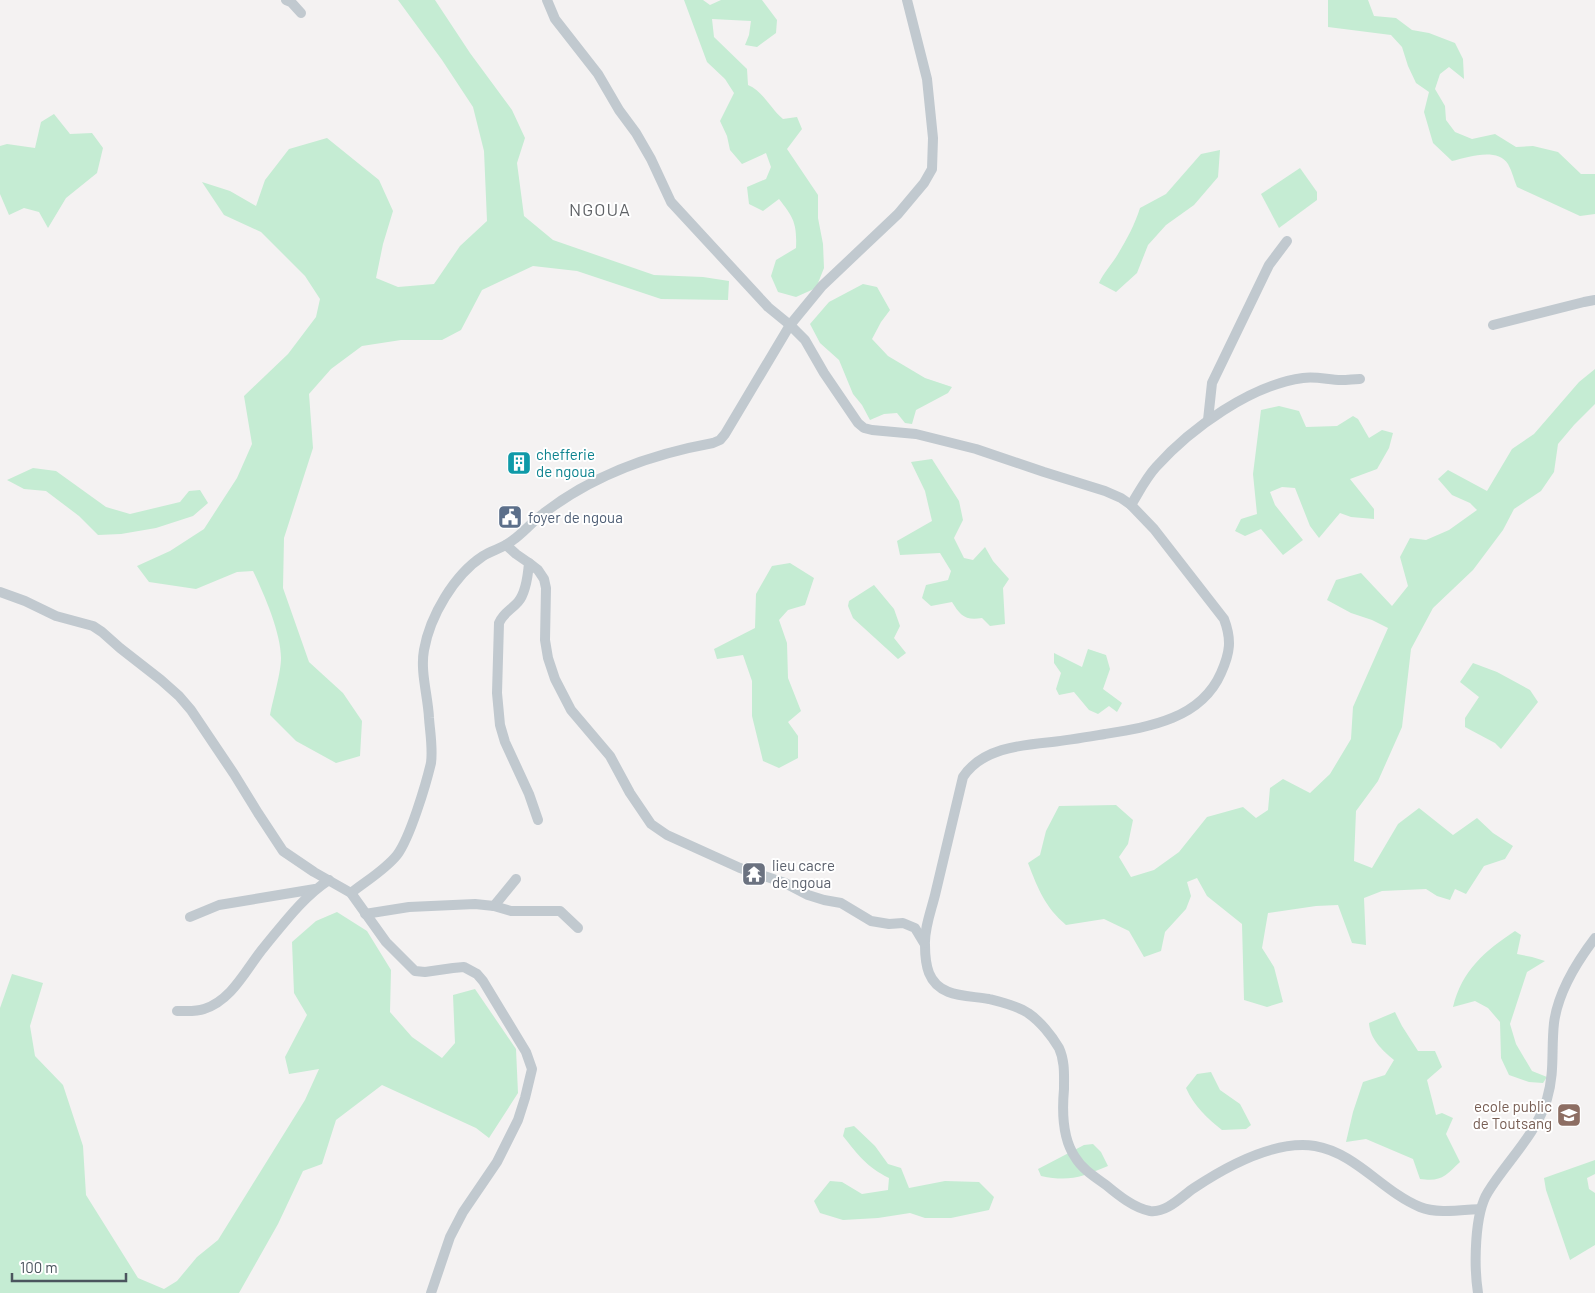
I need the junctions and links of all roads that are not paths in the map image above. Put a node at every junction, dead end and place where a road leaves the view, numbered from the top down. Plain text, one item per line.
1 (286, 0) edge
2 (547, 0) edge
3 (907, 0) edge
4 (301, 13) dead end
5 (1287, 242) dead end
6 (1595, 300) edge
7 (790, 325) junction
8 (1493, 325) dead end
9 (1360, 379) dead end
10 (1208, 420) junction
11 (1131, 505) junction
12 (506, 545) junction
13 (529, 563) junction
14 (0, 592) edge
15 (538, 820) dead end
16 (516, 879) dead end
17 (329, 880) junction
18 (315, 889) junction
19 (351, 893) junction
20 (494, 906) junction
21 (365, 914) junction
22 (190, 917) dead end
23 (578, 928) dead end
24 (1595, 938) edge
25 (924, 943) junction
26 (178, 1011) dead end
27 (1480, 1209) junction
28 (431, 1293) edge
29 (1478, 1293) edge

1 - 4 street
2 - 7 street
3 - 7 street
5 - 10 street
6 - 8 street
7 - 11 street
7 - 12 street
9 - 10 street
10 - 11 street
11 - 25 street
12 - 13 street
12 - 19 street
13 - 15 street
13 - 25 street
14 - 17 street
16 - 20 street
17 - 18 street
17 - 19 street
18 - 22 street
18 - 26 street
19 - 21 street
20 - 21 street
20 - 23 street
21 - 28 street
24 - 27 street
25 - 27 street
27 - 29 street

